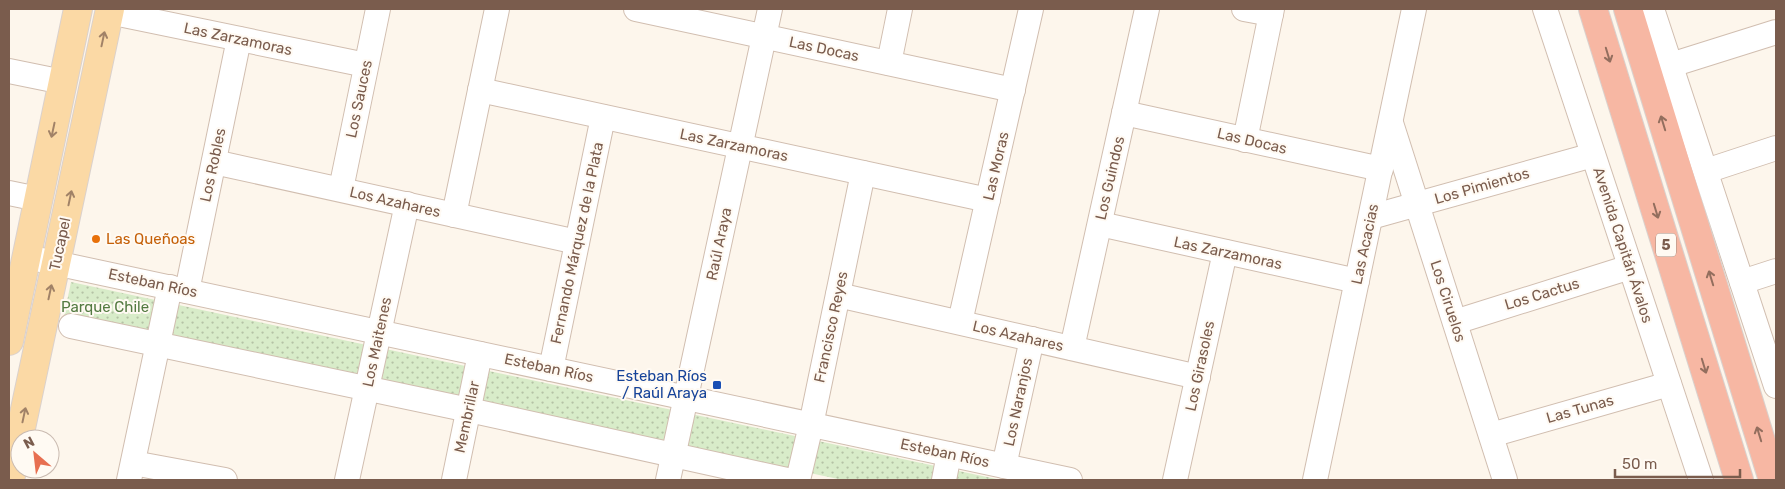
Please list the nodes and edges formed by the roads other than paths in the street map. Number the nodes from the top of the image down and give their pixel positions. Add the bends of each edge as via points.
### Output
1 (78, 9) edge
2 (378, 9) edge
3 (497, 9) edge
4 (636, 9) edge
5 (770, 9) edge
6 (900, 9) edge
7 (1031, 9) edge
8 (1147, 9) edge
9 (1244, 9) edge
10 (1414, 9) edge
11 (1545, 9) edge
12 (1594, 9) edge
13 (1628, 9) edge
14 (1652, 9) edge
15 (109, 10) edge
16 (1271, 12) edge
17 (1776, 32) edge
18 (764, 36) junction
19 (239, 39) junction
20 (889, 64) junction
21 (366, 65) junction
22 (1671, 65) junction
23 (9, 71) edge
24 (63, 82) junction
25 (480, 90) junction
26 (1013, 90) junction
27 (1124, 113) junction
28 (603, 117) junction
29 (1391, 121) junction
30 (1245, 140) junction
31 (740, 146) junction
32 (1776, 148) edge
33 (1593, 155) junction
34 (214, 162) junction
35 (1381, 170) junction
36 (1706, 171) junction
37 (863, 173) junction
38 (341, 189) junction
39 (9, 193) edge
40 (38, 199) junction
41 (988, 200) junction
42 (407, 204) junction
43 (1417, 204) junction
44 (454, 214) junction
45 (1370, 217) junction
46 (1100, 224) junction
47 (577, 242) junction
48 (1225, 252) junction
49 (27, 257) junction
50 (56, 262) junction
51 (1630, 267) junction
52 (1776, 271) edge
53 (1357, 281) junction
54 (1742, 282) junction
55 (178, 289) junction
56 (838, 295) junction
57 (960, 322) junction
58 (1455, 322) junction
59 (10, 325) edge
60 (71, 326) dead end
61 (379, 332) junction
62 (1032, 338) junction
63 (158, 345) junction
64 (1072, 348) junction
65 (480, 354) junction
66 (551, 369) junction
67 (1198, 377) junction
68 (1669, 384) junction
69 (1776, 385) edge
70 (367, 389) junction
71 (686, 398) junction
72 (469, 410) junction
73 (811, 425) junction
74 (1491, 435) junction
75 (949, 454) junction
76 (674, 455) junction
77 (1004, 466) junction
78 (131, 472) edge
79 (1042, 477) edge
80 (10, 480) edge
81 (225, 480) edge
82 (348, 480) edge
83 (454, 480) edge
84 (668, 480) edge
85 (787, 480) edge
86 (798, 480) edge
87 (944, 480) edge
88 (1070, 480) edge
89 (1175, 480) edge
90 (1315, 480) edge
91 (1505, 480) edge
92 (1701, 480) edge
93 (1739, 480) edge
94 (1773, 480) edge

1 - 24 main road, Tucapel
2 - 21 street, Los Sauces
3 - 25 street
4 - 18 street, Las Docas
5 - 18 street, Raúl Araya
6 - 20 street
7 - 26 street, Las Moras
8 - 27 street, Los Guindos
9 - 16 street
10 - 29 street, Las Acacias
11 - 33 street, Avenida Capitán Ávalos
12 -> 93 highway, 5
94 -> 13 highway, 5
14 - 22 street
15 - 19 street, Las Zarzamoras
50 -> 15 main road, Tucapel
16 - 30 street
17 - 22 street
18 - 20 street, Las Docas
18 - 31 street, Raúl Araya
19 - 21 street, Las Zarzamoras
19 - 34 street, Los Robles
20 - 26 street, Las Docas
21 - 38 street, Los Sauces
22 - 36 street
23 - 24 street
24 -> 40 main road, Tucapel
25 - 28 street, Las Zarzamoras
25 - 44 street
26 - 41 street, Las Moras
27 - 30 street, Las Docas
27 - 46 street, Los Guindos
28 - 31 street, Las Zarzamoras
28 - 47 street, Fernando Márquez de la Plata
29 - 35 street, Las Acacias
29 - 43 street, Los Ciruelos
30 - 35 street, Las Docas
31 - 37 street, Las Zarzamoras
31 - 71 street, Raúl Araya
32 - 36 street
33 - 43 street, Los Pimientos
33 - 51 street, Avenida Capitán Ávalos
34 - 38 street, Los Azahares
34 - 55 street, Los Robles
35 - 45 street, Las Acacias
36 - 54 street
37 - 41 street, Las Zarzamoras
37 - 56 street, Francisco Reyes
38 - 42 street, Los Azahares
39 - 40 street
40 - 49 main road, Tucapel
41 - 57 street, Las Moras
42 - 44 street, Los Azahares
42 - 61 street, Los Maitenes
43 - 45 street, Los Pimientos
43 - 58 street, Los Ciruelos
44 - 47 street, Los Azahares
45 - 53 street, Las Acacias
46 - 48 street, Las Zarzamoras
46 - 64 street, Los Guindos
47 - 66 street, Fernando Márquez de la Plata
48 - 53 street, Las Zarzamoras
48 - 67 street, Los Girasoles
49 - 50 street, Esteban Ríos
49 - 59 main road, Tucapel
50 - 55 street, Esteban Ríos
80 -> 50 main road, Tucapel
51 - 58 street, Los Cactus
51 - 68 street, Avenida Capitán Ávalos
52 - 54 street
53 - 90 street, Las Acacias
54 - 69 street
55 - 61 street, Esteban Ríos
55 - 63 street, Los Robles
56 - 57 street, Los Azahares
56 - 73 street, Francisco Reyes
57 - 62 street, Los Azahares
58 - 74 street, Los Ciruelos
60 - 63 street
61 - 65 street, Esteban Ríos
61 - 70 street, Los Maitenes
62 - 64 street, Los Azahares
62 - 77 street, Los Naranjos
63 - 70 street
63 - 78 street, Los Robles
64 - 67 street, Los Azahares
65 - 66 street, Esteban Ríos
65 - 72 street, Membrillar
66 - 71 street, Esteban Ríos
67 - 89 street, Los Girasoles
68 - 74 street, Las Tunas
68 - 92 street, Avenida Capitán Ávalos
70 - 72 street
70 - 82 street, Los Maitenes
71 - 73 street, Esteban Ríos
71 - 76 street, Raúl Araya
72 - 76 street
72 - 83 street, Membrillar
73 - 75 street, Esteban Ríos
73 - 86 street, Francisco Reyes
74 - 91 street, Los Ciruelos
75 - 77 street, Esteban Ríos
75 - 87 street
76 - 84 street, Raúl Araya
76 - 85 street
77 - 79 street, Esteban Ríos
78 - 81 street
79 - 88 street, Esteban Ríos

